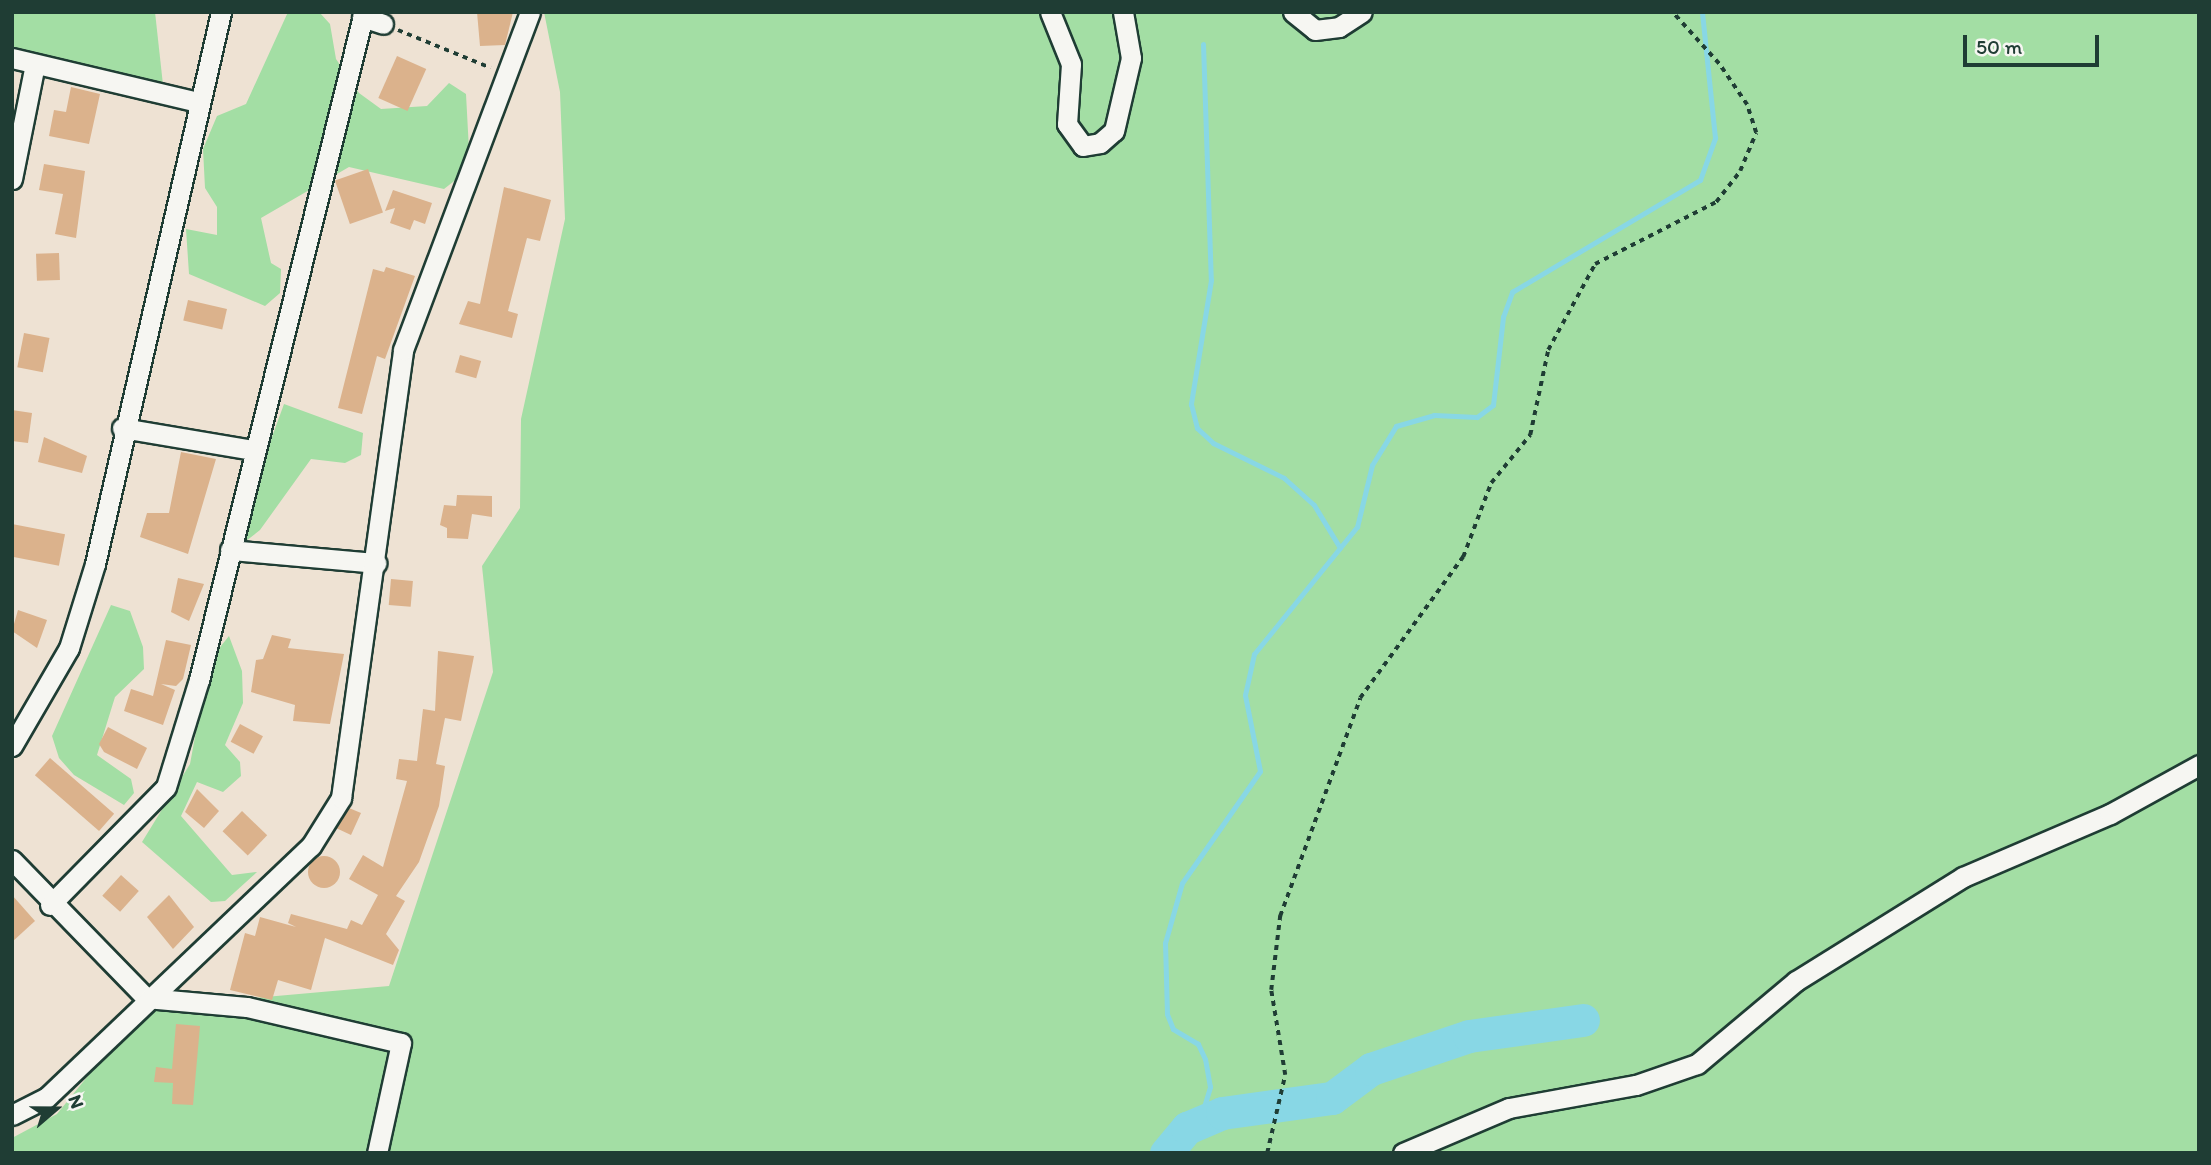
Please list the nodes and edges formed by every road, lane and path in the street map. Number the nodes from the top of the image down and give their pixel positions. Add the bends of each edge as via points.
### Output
1 (220, 12) edge
2 (530, 12) edge
3 (1049, 12) edge
4 (1123, 12) edge
5 (1293, 12) edge
6 (1362, 12) edge
7 (1672, 12) edge
8 (363, 15) edge
9 (383, 24) joint
10 (12, 58) edge
11 (35, 64) junction
12 (482, 64) dead end
13 (198, 102) junction
14 (12, 179) edge
15 (122, 428) junction
16 (253, 450) junction
17 (230, 550) junction
18 (376, 563) junction
19 (12, 747) edge
20 (2199, 765) edge
21 (12, 860) edge
22 (50, 905) junction
23 (146, 998) junction
24 (12, 1115) edge
25 (377, 1153) edge
26 (1267, 1153) edge
27 (1403, 1153) edge

1 - 13 street
2 - 18 street via 402,350 388,428
3 - 4 street via 1071,64 1068,124 1083,146 1100,143 1117,121 1131,58
5 - 6 street via 1315,30 1339,27
7 - 26 path via 1719,64 1747,105 1756,133 1740,171 1716,202 1595,264 1548,350 1530,435 1491,483 1463,557 1360,698 1280,916 1270,990 1285,1075
8 - 9 street
8 - 16 street
9 - 12 path
10 - 11 street
11 - 13 street
11 - 14 street
13 - 15 street
15 - 16 street
15 - 19 street via 95,564 69,648
16 - 17 street
17 - 18 street
17 - 22 street via 166,787
18 - 23 street via 341,798 311,846
20 - 27 street via 2110,814 1963,877 1796,981 1697,1064 1636,1085 1509,1108
21 - 22 street
22 - 23 street
23 - 24 street via 46,1098
23 - 25 street via 247,1007 401,1043

